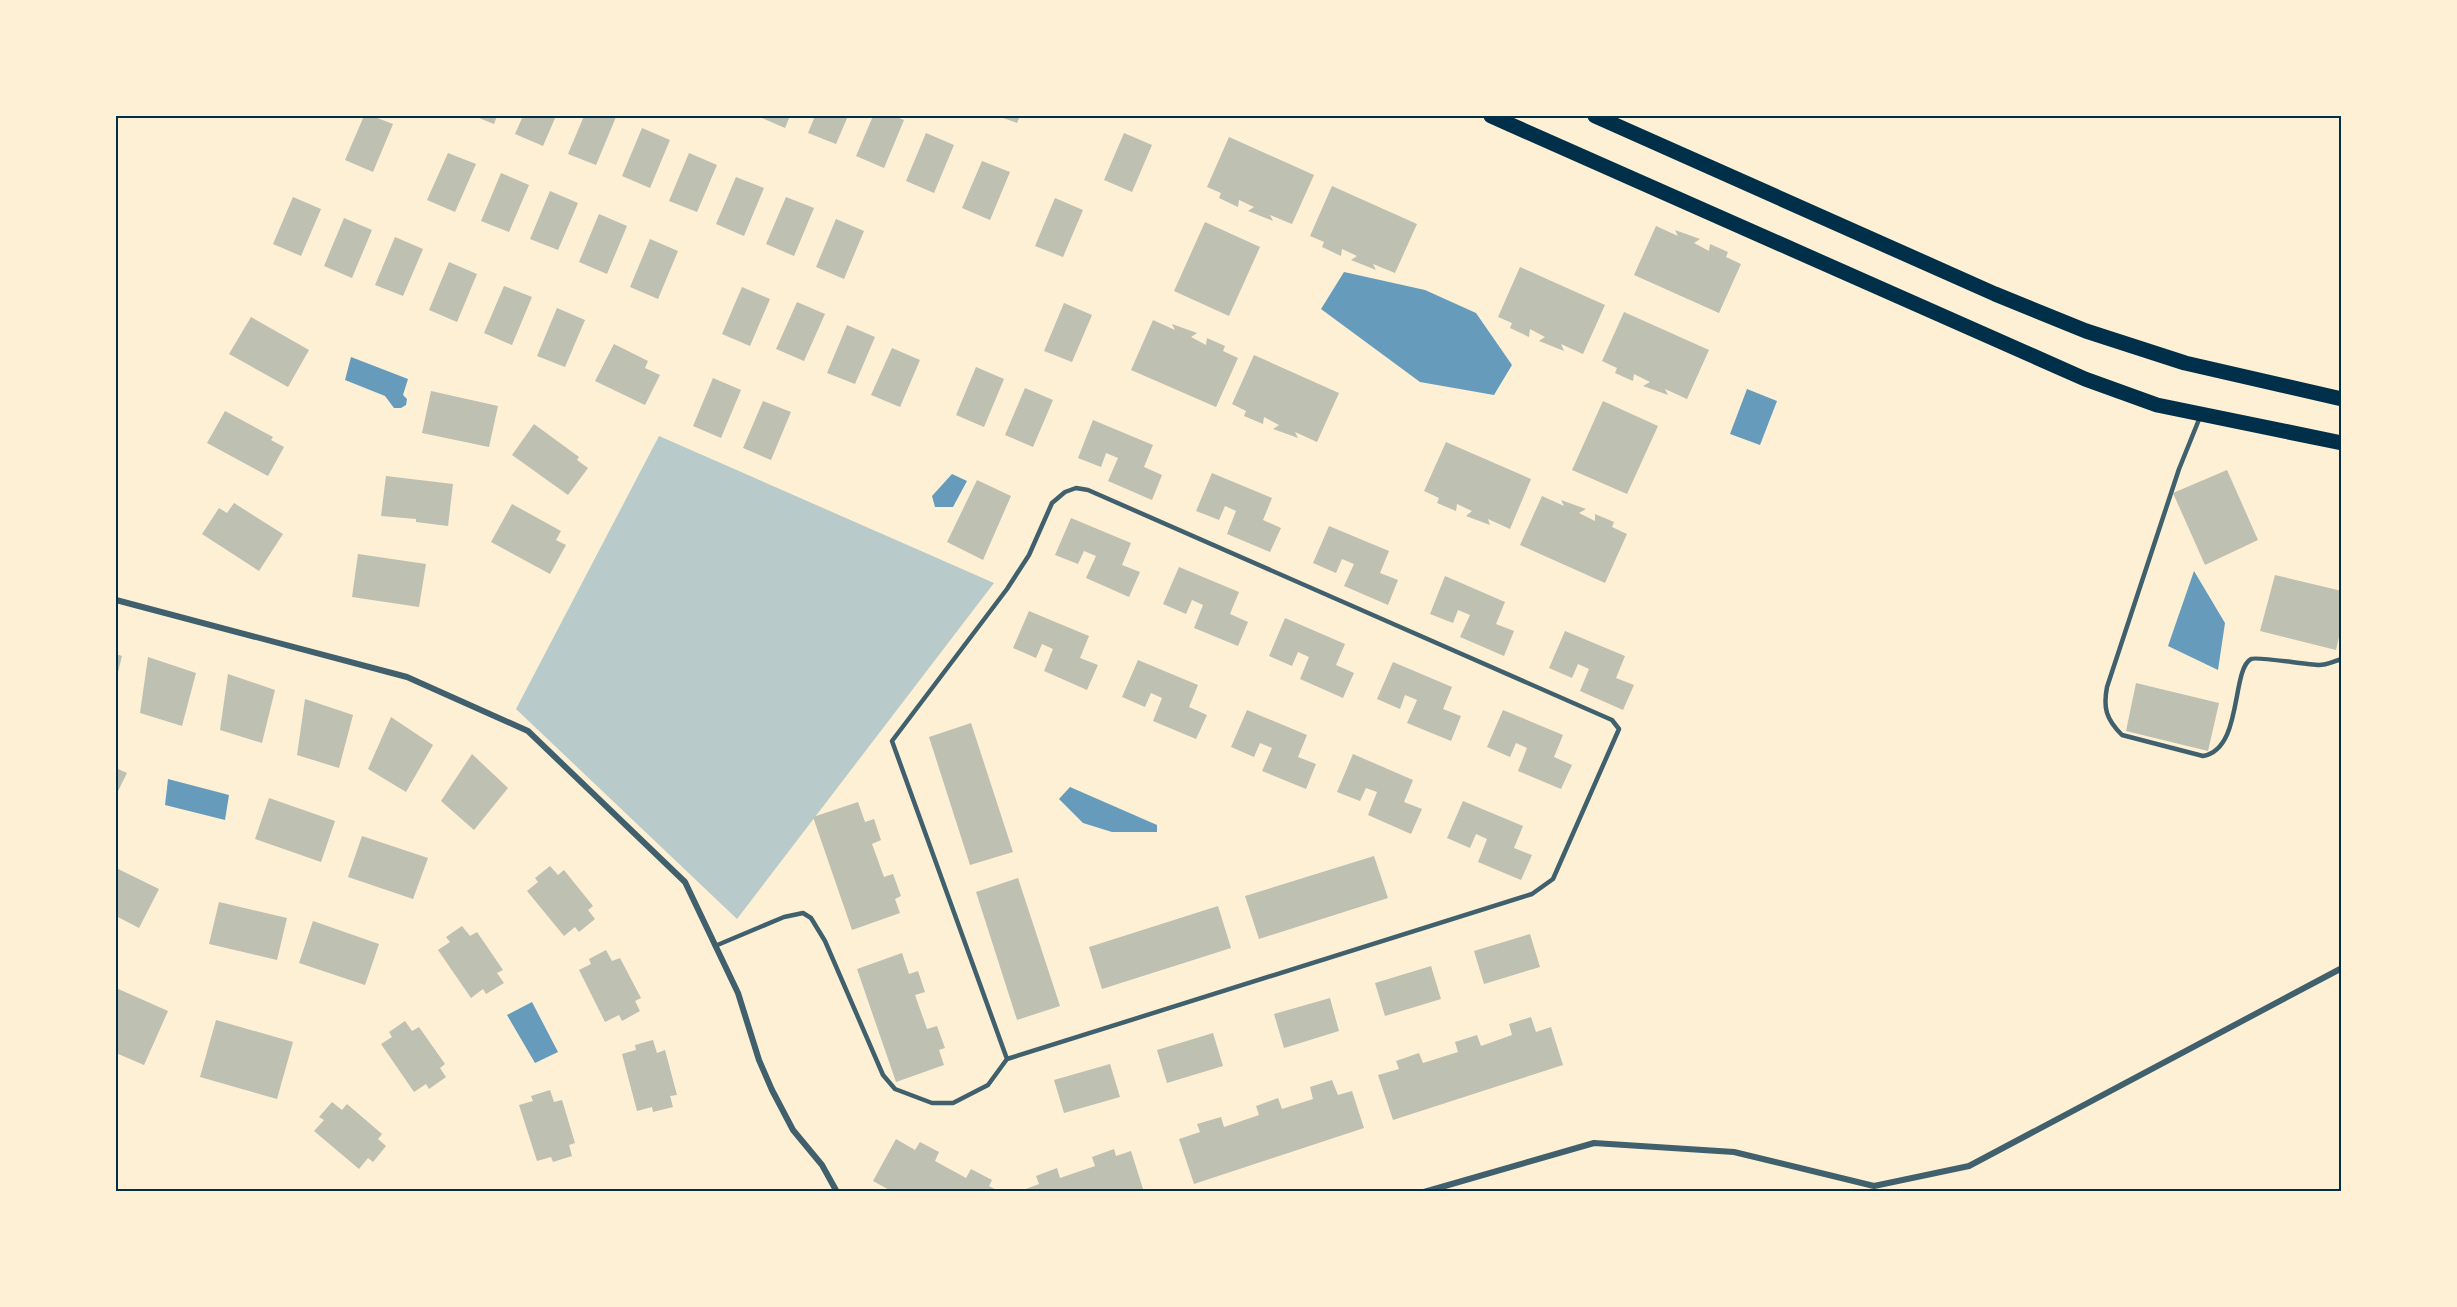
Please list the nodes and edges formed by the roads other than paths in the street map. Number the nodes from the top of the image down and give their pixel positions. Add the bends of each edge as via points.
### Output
1 (1491, 116) edge
2 (1595, 116) edge
3 (2342, 399) edge
4 (2201, 414) junction
5 (2342, 443) edge
6 (116, 600) edge
7 (2342, 659) edge
8 (715, 946) junction
9 (2342, 968) edge
10 (1007, 1059) junction
11 (837, 1191) edge
12 (1424, 1191) edge

1 - 4 main road via 2085,379 2157,405
2 - 3 main road via 2086,331 2185,363
4 - 5 main road
4 - 7 lane via 2107,687 2104,704 2112,725 2122,735 2203,756 2213,754 2225,740 2245,665 2251,659 2258,656 2322,665
6 - 8 street via 407,678 528,732 685,882
8 - 10 lane via 784,917 803,913 811,918 825,941 883,1075 896,1089 933,1104 953,1103 988,1085
8 - 11 street via 738,993 772,1090 793,1130 822,1165
9 - 12 street via 1969,1166 1874,1186 1734,1152 1594,1143
10 - 10 lane via 1532,894 1553,879 1619,729 1612,720 1088,490 1076,488 1065,492 1052,503 1029,555 1007,589 892,741

